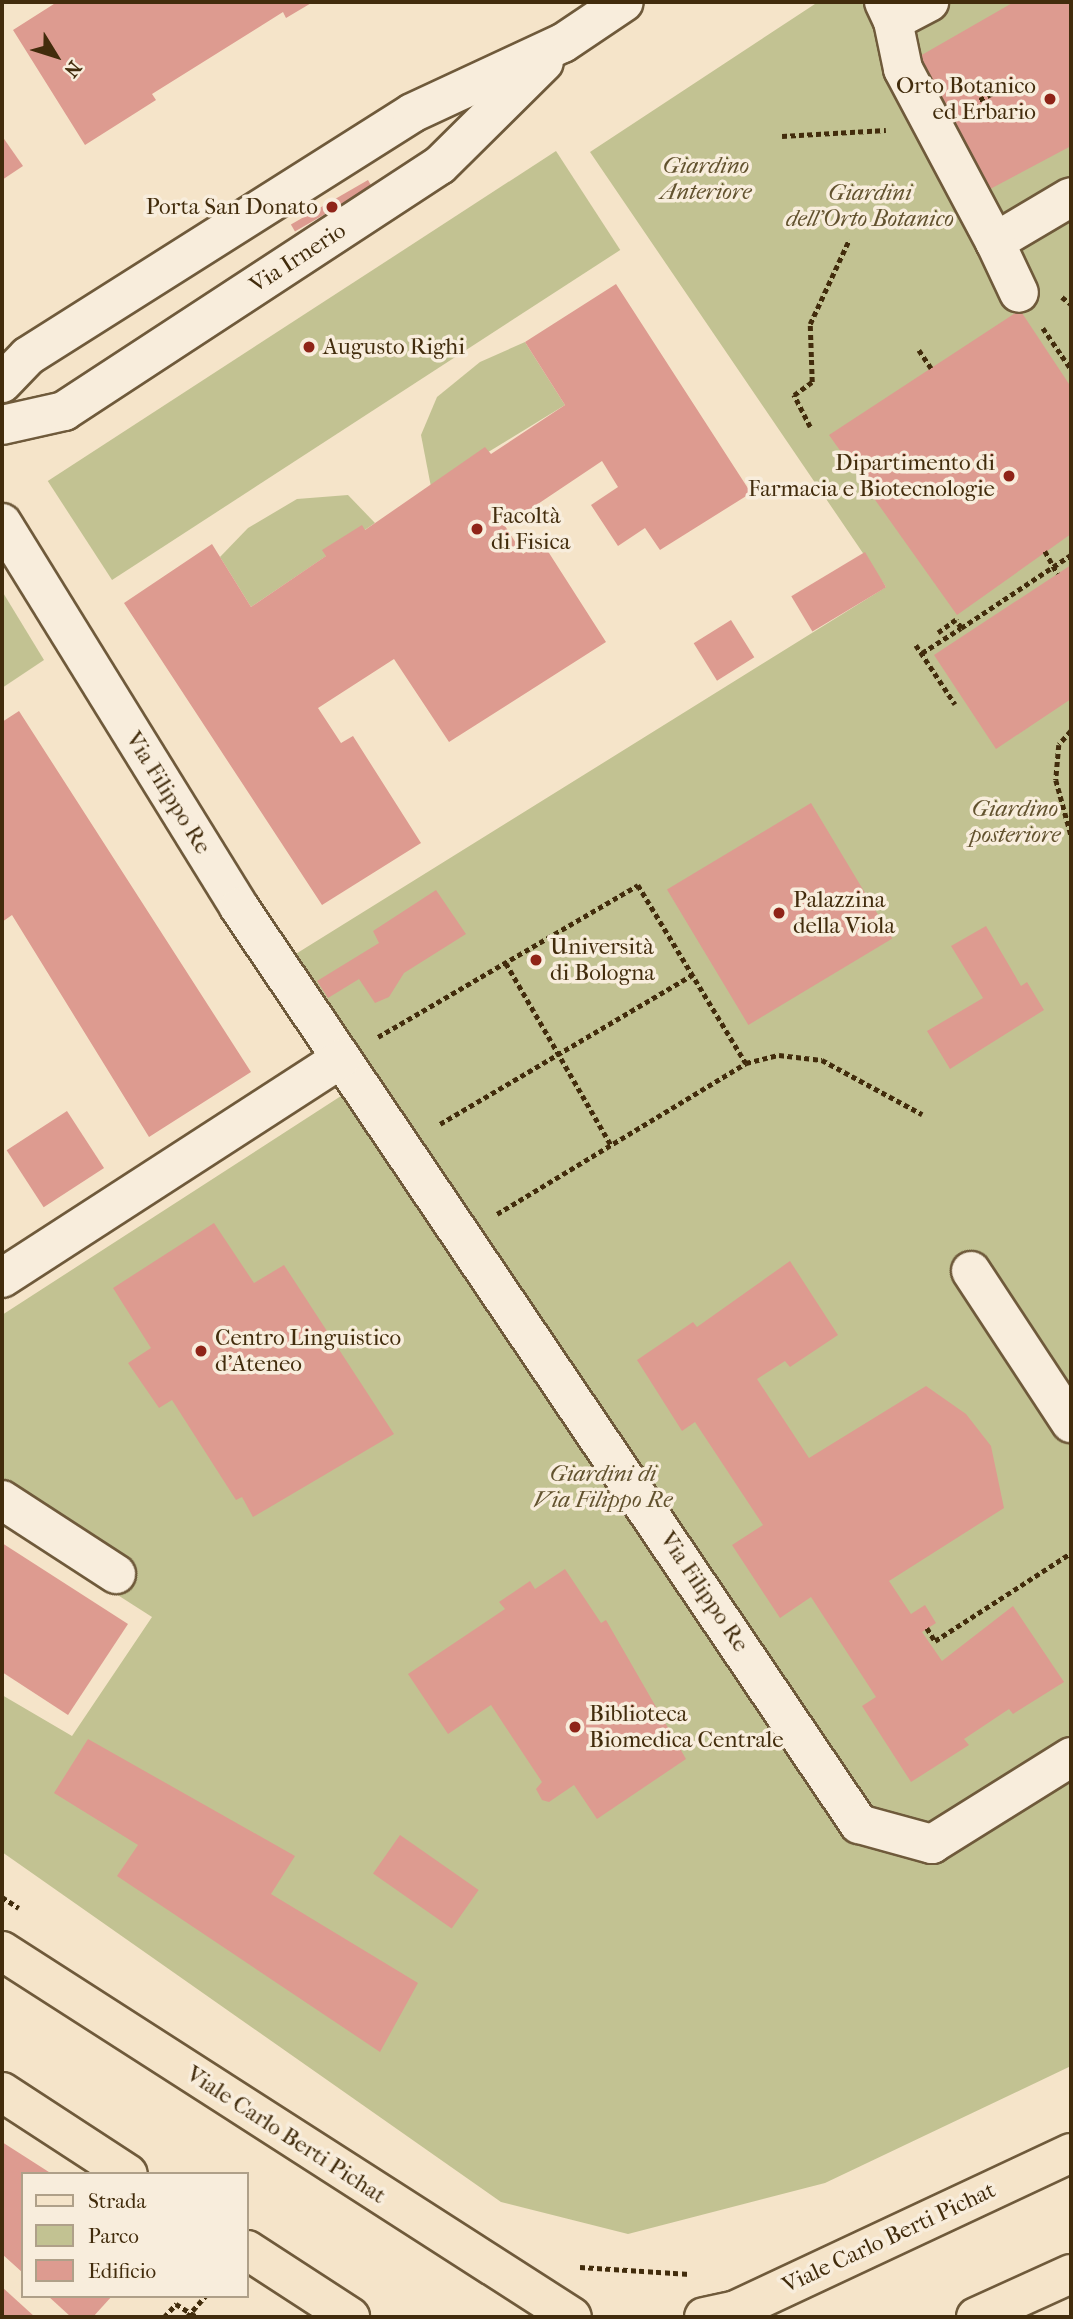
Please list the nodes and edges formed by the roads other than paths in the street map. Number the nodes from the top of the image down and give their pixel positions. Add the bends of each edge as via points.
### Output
1 (624, 2) edge
2 (929, 2) edge
3 (889, 11) edge
4 (563, 43) junction
5 (1071, 197) edge
6 (995, 243) junction
7 (1019, 292) dead end
8 (2, 383) edge
9 (2, 425) edge
10 (2, 523) edge
11 (341, 1059) junction
12 (971, 1271) dead end
13 (2, 1278) edge
14 (1071, 1423) edge
15 (2, 1500) edge
16 (116, 1574) dead end
17 (1071, 1757) edge
18 (2, 1951) edge
19 (2, 2092) edge
20 (1071, 2153) edge
21 (125, 2172) edge
22 (248, 2251) edge
23 (1071, 2274) edge
24 (350, 2317) edge
25 (572, 2317) edge
26 (704, 2317) edge
27 (976, 2317) edge

1 - 4 street, Via Irnerio
2 - 3 street
3 - 6 street via 903,69
4 - 8 street, Via Irnerio via 412,113 28,356
4 - 9 street, Via Irnerio via 440,165 64,411
5 - 6 street
6 - 7 street
10 - 11 street, Via Filippo Re via 239,906
11 - 13 street
11 - 17 street, Via Filippo Re via 859,1824 932,1844
12 - 14 street
15 - 16 street
18 - 25 main road, Viale Carlo Berti Pichat
19 - 21 main road
20 - 26 main road, Viale Carlo Berti Pichat via 736,2309
22 - 24 main road
23 - 27 main road

